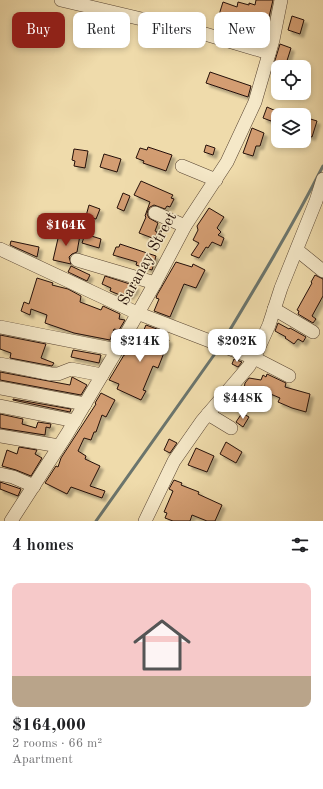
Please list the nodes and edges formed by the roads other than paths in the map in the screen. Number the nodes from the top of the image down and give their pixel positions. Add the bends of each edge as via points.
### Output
1 (61, 0) edge
2 (281, 0) edge
3 (269, 53) junction
4 (182, 166) dead end
5 (323, 179) edge
6 (216, 180) junction
7 (320, 202) edge
8 (155, 213) dead end
9 (185, 226) junction
10 (0, 249) edge
11 (297, 250) junction
12 (77, 260) dead end
13 (323, 271) edge
14 (155, 283) junction
15 (274, 310) junction
16 (137, 313) junction
17 (0, 327) edge
18 (313, 332) dead end
19 (117, 350) junction
20 (254, 358) junction
21 (0, 364) edge
22 (102, 375) junction
23 (289, 376) dead end
24 (0, 388) edge
25 (85, 404) junction
26 (0, 406) edge
27 (208, 414) junction
28 (74, 421) junction
29 (231, 428) dead end
30 (0, 436) edge
31 (59, 446) junction
32 (0, 474) edge
33 (34, 486) junction
34 (11, 521) edge
35 (145, 521) edge

1 - 3 street via 205,34
2 - 3 street, Saranay Street
3 - 6 street, Saranay Street via 255,102
4 - 6 street
5 - 7 street
6 - 9 street, Saranay Street
7 - 11 street
8 - 9 street
9 - 14 street, Saranay Street
10 - 16 street
11 - 13 street
11 - 15 street
12 - 14 street
14 - 16 street, Saranay Street
15 - 18 street
15 - 20 street
16 - 19 street, Saranay Street
16 - 20 street
17 - 19 street
19 - 22 street, Saranay Street
20 - 23 street
20 - 27 street
21 - 22 street via 51,374 71,369
22 - 25 street, Saranay Street
24 - 25 street
25 - 28 street, Saranay Street
26 - 28 street
27 - 29 street
27 - 35 street via 174,461
28 - 31 street, Saranay Street
30 - 31 street
31 - 33 street, Saranay Street
32 - 33 street
33 - 34 street, Saranay Street

